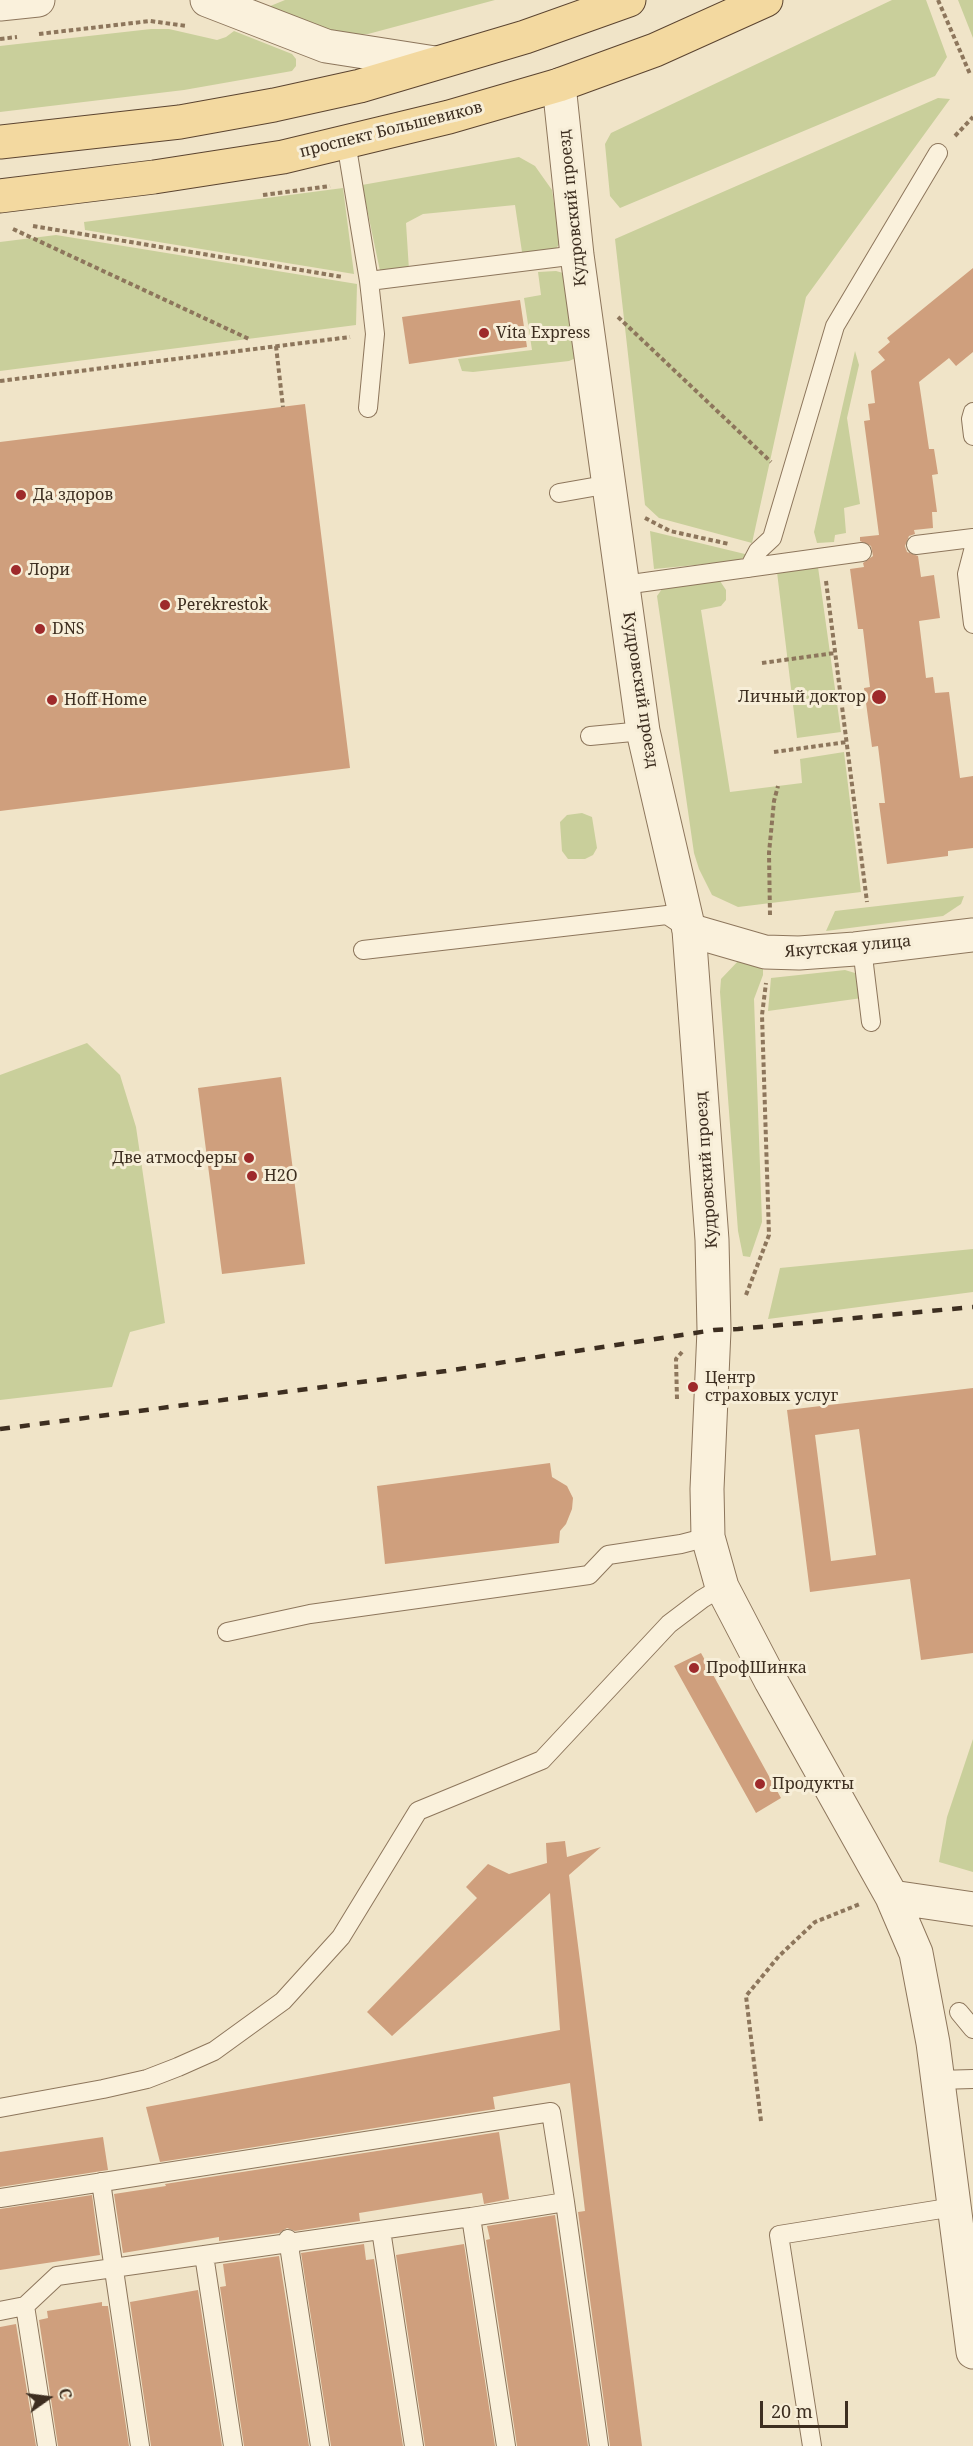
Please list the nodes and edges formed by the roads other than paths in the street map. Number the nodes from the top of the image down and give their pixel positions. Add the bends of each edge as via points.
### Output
1 (38, 0) edge
2 (628, 0) edge
3 (766, 0) edge
4 (0, 4) edge
5 (202, 14) edge
6 (435, 63) junction
7 (559, 85) junction
8 (0, 142) edge
9 (346, 142) junction
10 (938, 153) dead end
11 (0, 196) edge
12 (577, 255) junction
13 (369, 281) junction
14 (368, 408) dead end
15 (973, 412) edge
16 (973, 436) edge
17 (610, 484) junction
18 (559, 493) dead end
19 (973, 538) edge
20 (916, 545) dead end
21 (973, 550) edge
22 (862, 552) dead end
23 (749, 568) junction
24 (624, 585) junction
25 (973, 624) edge
26 (643, 731) junction
27 (590, 736) dead end
28 (689, 930) junction
29 (973, 934) edge
30 (862, 948) junction
31 (363, 950) dead end
32 (871, 1022) dead end
33 (708, 1537) junction
34 (722, 1587) junction
35 (227, 1632) dead end
36 (892, 1897) junction
37 (973, 1909) edge
38 (959, 2012) dead end
39 (973, 2029) edge
40 (973, 2079) edge
41 (938, 2080) junction
42 (0, 2108) edge
43 (101, 2182) junction
44 (0, 2198) edge
45 (565, 2202) junction
46 (954, 2207) junction
47 (471, 2217) junction
48 (381, 2230) junction
49 (288, 2241) junction
50 (204, 2255) junction
51 (115, 2268) junction
52 (25, 2306) junction
53 (0, 2311) edge
54 (973, 2352) edge
55 (47, 2446) edge
56 (140, 2446) edge
57 (233, 2446) edge
58 (320, 2446) edge
59 (414, 2446) edge
60 (506, 2446) edge
61 (599, 2446) edge
62 (812, 2446) edge

1 - 4 street
2 - 6 main road via 525,37
3 - 7 main road, проспект Большевиков via 655,50
5 - 6 street via 326,46
6 - 8 main road via 360,86 180,122
7 - 9 main road, проспект Большевиков
7 - 12 street, Кудровский проезд
9 - 11 main road, проспект Большевиков via 203,170
9 - 13 lane
10 - 23 lane via 835,326 772,538 758,551
12 - 13 lane
12 - 17 street, Кудровский проезд
13 - 14 lane via 375,334
15 - 16 lane
17 - 18 lane
17 - 24 street, Кудровский проезд
19 - 20 lane
21 - 25 lane via 967,574
22 - 23 lane
23 - 24 lane
24 - 26 street, Кудровский проезд
26 - 27 lane
26 - 28 street, Кудровский проезд
28 - 30 street, Якутская улица via 765,952
28 - 31 lane via 667,915
28 - 33 street, Кудровский проезд via 712,1240 714,1329
29 - 30 street, Якутская улица
30 - 32 lane
33 - 34 street, Кудровский проезд
33 - 35 lane via 608,1555 589,1575 310,1614
34 - 36 street, Кудровский проезд
34 - 42 lane via 669,1624 542,1760 418,1811 341,1937 282,2001 214,2051 147,2079
36 - 37 street
36 - 41 street, Кудровский проезд via 916,1953
38 - 39 lane
40 - 41 lane
41 - 46 street, Кудровский проезд
43 - 44 lane
43 - 45 lane via 551,2112
43 - 51 lane
45 - 47 lane
45 - 61 lane
46 - 54 street, Кудровский проезд
46 - 62 lane via 779,2235
47 - 48 lane
47 - 60 lane
48 - 49 lane
48 - 59 lane
49 - 50 lane
49 - 58 lane
50 - 51 lane
50 - 57 lane
51 - 52 lane via 57,2276
51 - 56 lane
52 - 53 lane
52 - 55 lane

